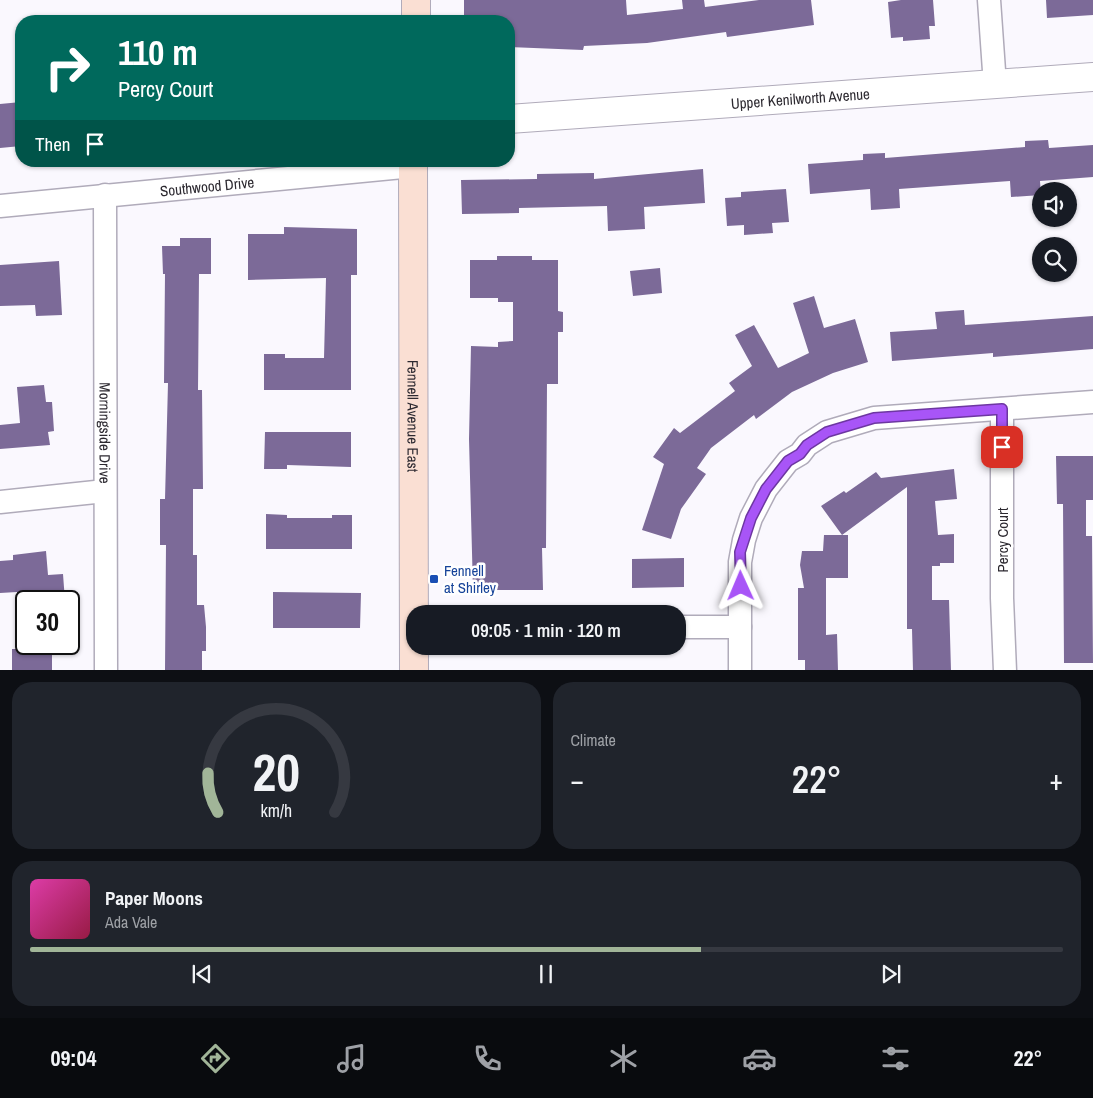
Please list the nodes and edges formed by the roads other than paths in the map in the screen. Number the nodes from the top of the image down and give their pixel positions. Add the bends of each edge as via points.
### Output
1 (416, 0) edge
2 (989, 0) edge
3 (416, 15) edge
4 (1093, 77) edge
5 (995, 85) junction
6 (515, 119) edge
7 (383, 167) edge
8 (413, 167) edge
9 (105, 195) junction
10 (0, 206) edge
11 (1093, 402) edge
12 (1002, 409) junction
13 (105, 491) junction
14 (0, 502) edge
15 (414, 605) edge
16 (686, 627) edge
17 (740, 627) junction
18 (414, 655) edge
19 (106, 670) edge
20 (414, 670) edge
21 (740, 670) edge
22 (1005, 670) edge

1 - 3 main road
2 - 5 street
4 - 5 street, Upper Kenilworth Avenue
5 - 6 street, Upper Kenilworth Avenue
7 - 9 street, Southwood Drive
8 - 15 main road, Fennell Avenue East
9 - 10 street, Southwood Drive
9 - 13 street, Morningside Drive
11 - 12 street
12 - 17 street via 874,418 827,432 807,445 788,461 766,489 751,518 740,552
12 - 22 street, Percy Court
13 - 14 street
13 - 19 street, Morningside Drive
16 - 17 street
17 - 21 street
18 - 20 main road, Fennell Avenue East

